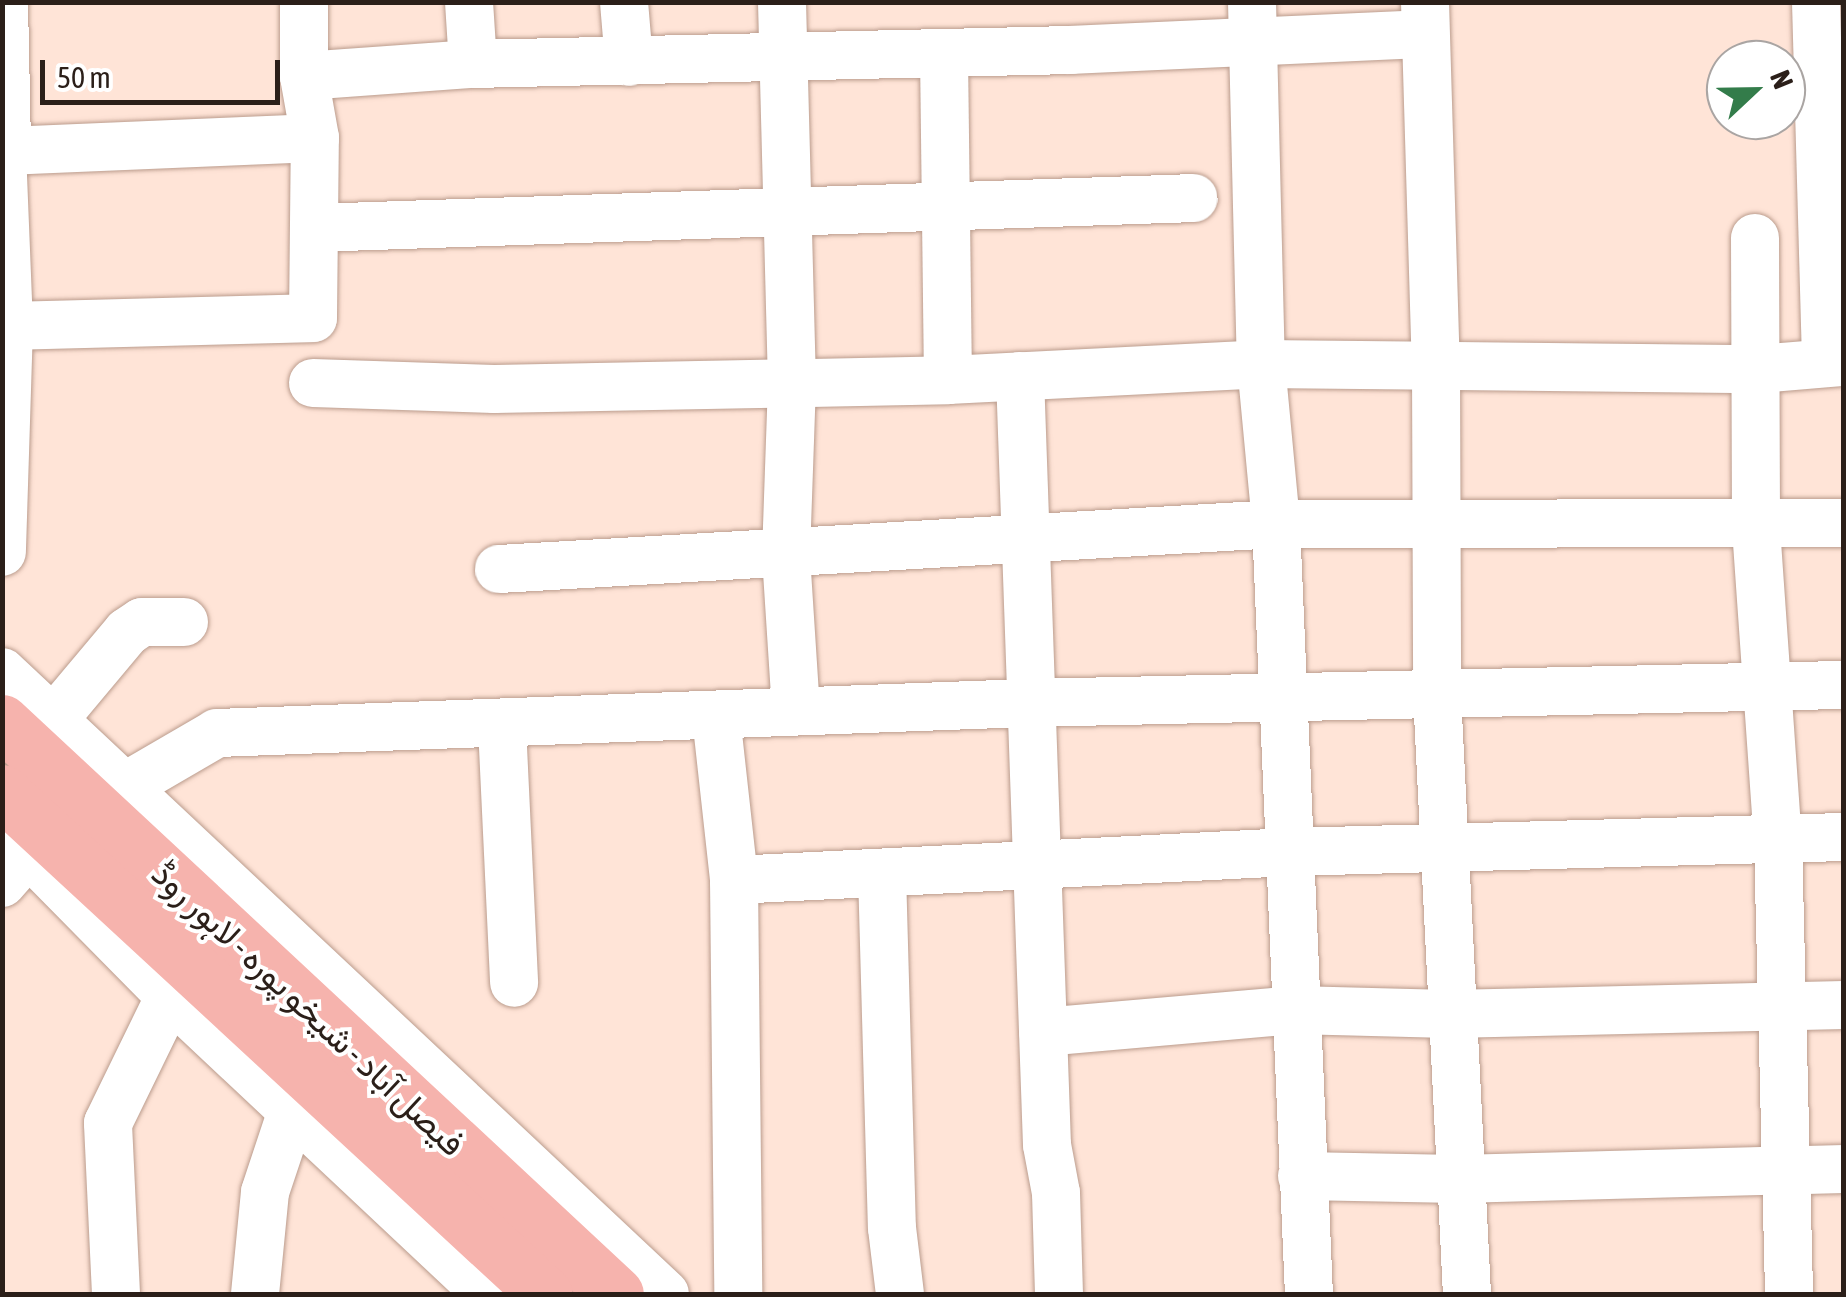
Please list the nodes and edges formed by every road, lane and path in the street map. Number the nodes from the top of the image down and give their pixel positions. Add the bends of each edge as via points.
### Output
1 (4, 2) edge
2 (304, 2) edge
3 (469, 2) edge
4 (624, 2) edge
5 (782, 2) edge
6 (1816, 2) edge
7 (1425, 18) edge
8 (1251, 20) edge
9 (783, 54) junction
10 (944, 54) junction
11 (628, 62) junction
12 (473, 64) junction
13 (304, 76) junction
14 (315, 138) junction
15 (5, 151) edge
16 (1192, 198) dead end
17 (943, 210) junction
18 (787, 215) junction
19 (314, 228) junction
20 (1755, 238) dead end
21 (9, 326) junction
22 (1835, 362) edge
23 (1261, 364) junction
24 (1436, 367) junction
25 (1758, 369) junction
26 (1020, 376) junction
27 (948, 380) junction
28 (313, 383) dead end
29 (792, 383) junction
30 (1844, 523) edge
31 (1276, 524) junction
32 (1436, 524) junction
33 (1756, 528) junction
34 (1023, 539) junction
35 (2, 552) edge
36 (786, 556) junction
37 (499, 569) dead end
38 (184, 622) dead end
39 (2, 672) edge
40 (1844, 686) edge
41 (1764, 689) junction
42 (1437, 694) junction
43 (1281, 696) junction
44 (1029, 703) junction
45 (796, 710) junction
46 (716, 716) junction
47 (28, 721) edge
48 (502, 726) junction
49 (126, 786) junction
50 (2, 792) edge
51 (1844, 837) edge
52 (1778, 841) junction
53 (1448, 847) junction
54 (1290, 852) junction
55 (11, 854) edge
56 (1036, 864) junction
57 (882, 873) junction
58 (734, 880) junction
59 (514, 982) dead end
60 (170, 996) junction
61 (1844, 1005) edge
62 (1782, 1007) junction
63 (1294, 1010) junction
64 (1449, 1014) junction
65 (1044, 1032) junction
66 (292, 1111) junction
67 (1844, 1169) edge
68 (1790, 1173) junction
69 (1302, 1176) junction
70 (1458, 1179) junction
71 (116, 1294) edge
72 (255, 1294) edge
73 (487, 1294) edge
74 (546, 1294) edge
75 (616, 1294) edge
76 (664, 1294) edge
77 (738, 1294) edge
78 (900, 1294) edge
79 (1059, 1294) edge
80 (1309, 1294) edge
81 (1467, 1294) edge
82 (1789, 1294) edge

1 - 15 street
2 - 13 street
3 - 12 street
4 - 11 street
5 - 9 street
6 - 22 street
7 - 8 street
7 - 24 street
8 - 10 street
8 - 23 street
9 - 10 street
9 - 11 street
9 - 18 street
10 - 17 street
11 - 12 street
12 - 13 street
13 - 14 street
14 - 15 street
14 - 19 street
15 - 21 street
16 - 17 street
17 - 18 street
17 - 27 street
18 - 19 street
18 - 29 street
19 - 21 street via 314,318
20 - 25 street
21 - 35 street
22 - 25 street
23 - 24 street
23 - 26 street
23 - 31 street
24 - 25 street
24 - 32 street
25 - 33 street
26 - 27 street
26 - 34 street
27 - 29 street
28 - 29 street via 494,389
29 - 36 street
30 - 33 street
31 - 32 street
31 - 34 street
31 - 43 street
32 - 33 street
32 - 42 street
33 - 41 street
34 - 36 street
34 - 44 street
36 - 37 street
36 - 45 street
38 - 47 street via 142,622
39 - 47 street
40 - 41 street
41 - 42 street
41 - 52 street
42 - 43 street
42 - 53 street
43 - 44 street
43 - 54 street
44 - 45 street
44 - 56 street
45 - 46 street
46 - 48 street
46 - 58 street
47 - 49 street
47 - 75 highway, فیصل آباد - شیخو پورہ - لاہور روڈ
48 - 49 street via 216,734
48 - 59 street
49 - 76 street
50 - 74 highway, فیصل آباد - شیخو پورہ - لاہور روڈ
51 - 52 street
52 - 53 street
52 - 62 street
53 - 54 street
53 - 64 street
54 - 56 street
54 - 63 street
55 - 60 street
56 - 57 street
56 - 65 street
57 - 58 street
57 - 78 street via 892,1228
58 - 77 street
60 - 66 street
60 - 71 street via 108,1122
61 - 62 street
62 - 64 street
62 - 68 street
63 - 64 street
63 - 65 street
63 - 69 street
64 - 70 street
65 - 79 street
66 - 72 street via 264,1192
66 - 73 street
67 - 68 street
68 - 70 street
68 - 82 street
69 - 70 street
69 - 80 street
70 - 81 street

